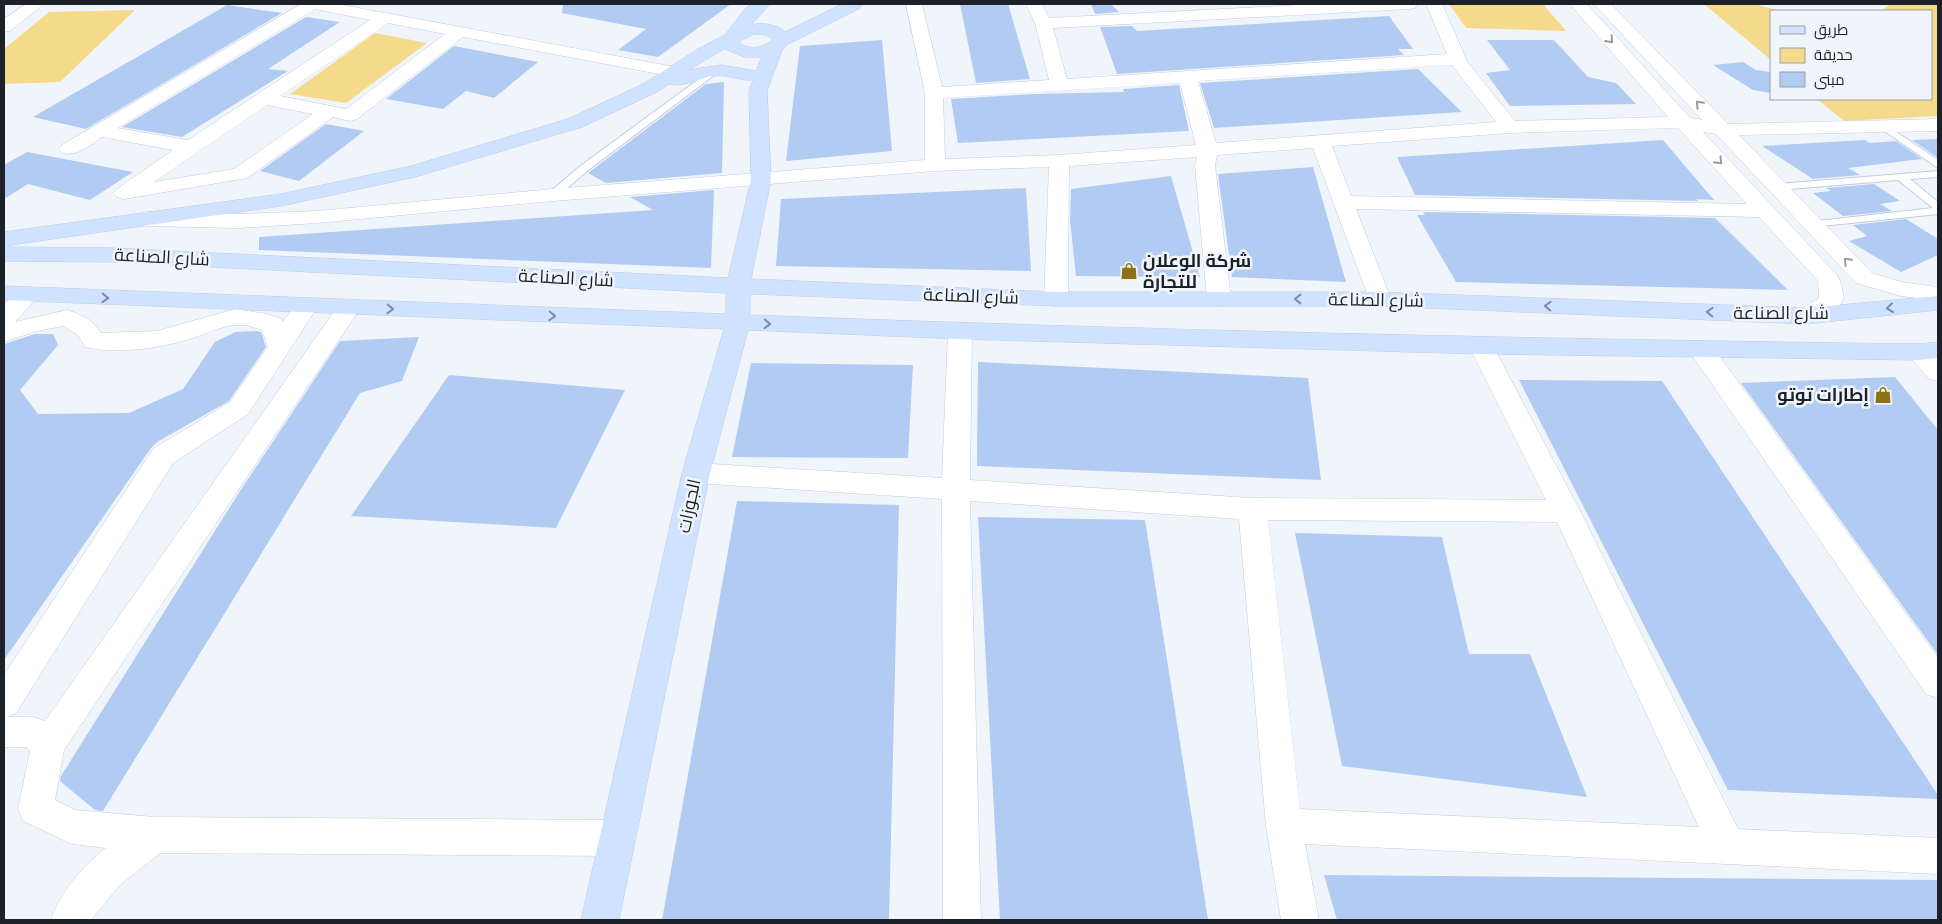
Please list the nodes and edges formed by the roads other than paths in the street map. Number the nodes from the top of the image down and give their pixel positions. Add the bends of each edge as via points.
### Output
1 (36, 4) edge
2 (772, 4) edge
3 (834, 4) edge
4 (854, 4) edge
5 (914, 4) edge
6 (1034, 4) edge
7 (1137, 4) edge
8 (1409, 4) edge
9 (1434, 4) edge
10 (1578, 4) edge
11 (1610, 6) edge
12 (1262, 7) edge
13 (756, 8) edge
14 (1152, 17) junction
15 (385, 18) junction
16 (1043, 23) junction
17 (4, 27) edge
18 (760, 29) junction
19 (459, 32) junction
20 (736, 42) junction
21 (778, 44) junction
22 (1458, 59) junction
23 (709, 62) junction
24 (675, 72) junction
25 (1186, 76) junction
26 (754, 83) junction
27 (1059, 84) junction
28 (650, 88) junction
29 (934, 92) junction
30 (264, 99) junction
31 (330, 111) junction
32 (1683, 122) junction
33 (1938, 125) edge
34 (1510, 127) junction
35 (1886, 128) junction
36 (1724, 130) junction
37 (100, 131) junction
38 (1320, 140) junction
39 (191, 147) junction
40 (69, 149) dead end
41 (1208, 151) junction
42 (1059, 161) junction
43 (935, 165) junction
44 (1938, 166) edge
45 (1938, 174) edge
46 (1900, 177) junction
47 (761, 180) junction
48 (1777, 187) junction
49 (552, 195) junction
50 (1343, 202) junction
51 (1938, 207) edge
52 (1765, 211) junction
53 (1938, 211) edge
54 (147, 219) junction
55 (1812, 224) junction
56 (4, 239) edge
57 (4, 254) edge
58 (738, 286) junction
59 (4, 294) edge
60 (28, 294) junction
61 (1938, 294) edge
62 (1056, 299) junction
63 (1219, 299) junction
64 (1379, 299) junction
65 (1938, 303) edge
66 (306, 306) junction
67 (66, 307) junction
68 (348, 308) junction
69 (233, 310) junction
70 (1806, 316) junction
71 (4, 319) edge
72 (738, 323) junction
73 (960, 331) junction
74 (4, 334) edge
75 (1481, 346) junction
76 (280, 347) junction
77 (1700, 349) junction
78 (1928, 351) edge
79 (1938, 373) edge
80 (696, 473) junction
81 (956, 490) junction
82 (1252, 509) junction
83 (1566, 511) junction
84 (1938, 684) edge
85 (4, 703) edge
86 (4, 732) edge
87 (48, 745) junction
88 (1284, 826) junction
89 (154, 835) junction
90 (618, 838) junction
91 (1727, 846) junction
92 (1938, 856) edge
93 (70, 920) edge
94 (600, 920) edge
95 (962, 920) edge
96 (1300, 920) edge

1 - 17 street
2 - 18 street
3 - 18 street
4 - 21 street
5 - 29 street
6 - 16 street
7 - 14 street
8 - 12 street
9 - 22 street
10 -> 32 street
36 -> 11 street
12 - 14 street
13 - 20 street
13 - 23 street
14 - 16 street
15 - 19 street
15 - 30 street
15 - 37 street via 312,4
16 - 27 street
18 - 20 street via 747,30
18 - 21 street via 777,33
19 - 24 street
19 - 31 street via 350,115
20 - 21 street via 758,52
20 - 23 street
20 - 26 street
21 - 26 street
22 - 25 street
22 - 34 street
23 - 24 street
23 - 26 street
23 - 28 street
23 - 49 lane
24 - 28 street
25 - 27 street
25 - 41 street
26 - 47 street, الجوزات
27 - 29 street
28 - 54 street via 574,122 415,171 281,200
29 - 43 street
30 - 31 street
30 - 39 street
31 - 39 street via 240,174 124,193
32 - 34 street
32 - 36 street
32 -> 52 street
33 - 35 street
34 - 38 street
35 - 36 street
35 - 44 lane
36 - 48 street
37 - 39 street
37 - 40 street
38 - 41 street
38 - 50 street
41 - 42 street
41 - 63 street via 1205,165
42 - 43 street
42 - 62 street
43 - 47 street
45 - 46 lane
46 - 48 lane
46 - 51 lane
47 - 49 street
47 - 58 street, الجوزات
48 - 55 street
49 - 54 street via 317,217 238,221
50 - 52 street
50 - 64 street
52 - 70 street via 1829,280 1831,302
53 - 55 lane
54 - 56 street
61 -> 55 street via 1893,288 1864,278
57 - 58 street, شارع الصناعة via 112,254
58 - 62 street, شارع الصناعة
58 - 72 street, الجوزات
59 - 60 street, شارع الصناعة
60 - 67 street, شارع الصناعة
60 - 71 street
62 - 63 street, شارع الصناعة
64 -> 63 street, شارع الصناعة
70 -> 64 street, شارع الصناعة
65 -> 70 street, شارع الصناعة
66 - 68 street, شارع الصناعة
66 - 69 street, شارع الصناعة
66 - 76 street
67 -> 69 street, شارع الصناعة
67 - 69 street via 94,341 132,342 177,334
67 - 74 street
68 -> 72 street, شارع الصناعة
68 - 87 street
69 - 76 street via 273,325
72 -> 73 street, شارع الصناعة
72 - 80 street, الجوزات
73 - 75 street, شارع الصناعة
73 - 81 street
75 - 77 street, شارع الصناعة
75 - 83 street
76 - 85 street via 239,408 162,456
77 - 78 street, شارع الصناعة
77 - 84 street
78 - 79 street
80 - 81 street
80 - 90 street, الجوزات
81 - 82 street
81 - 95 street
82 - 83 street
82 - 88 street
83 - 91 street
86 - 87 street via 33,732
87 - 89 street via 36,810 72,827
88 - 91 street
88 - 96 street
89 - 90 street
89 - 93 street via 113,864 78,904
90 - 94 street, الجوزات
91 - 92 street

